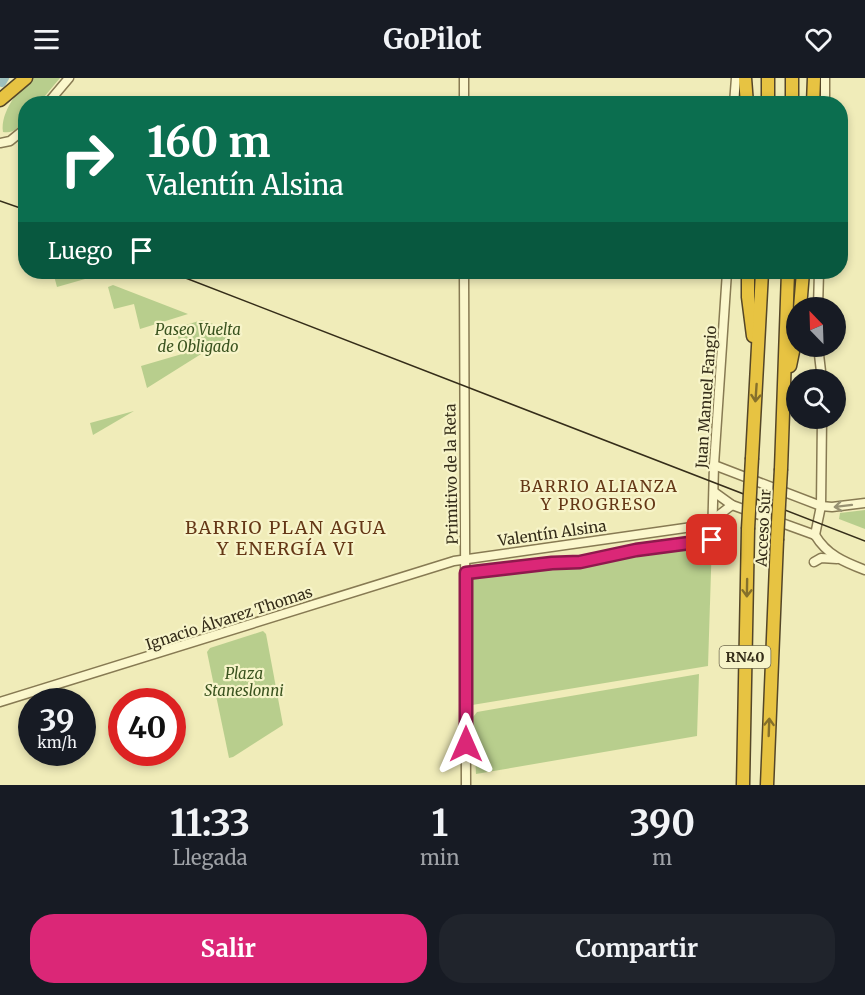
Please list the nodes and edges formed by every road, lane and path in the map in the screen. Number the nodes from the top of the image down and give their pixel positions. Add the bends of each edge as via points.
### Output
1 (26, 78) edge
2 (69, 78) edge
3 (464, 78) edge
4 (736, 78) edge
5 (744, 78) edge
6 (768, 78) edge
7 (792, 78) edge
8 (814, 78) edge
9 (825, 78) edge
10 (54, 96) edge
11 (464, 96) edge
12 (735, 96) edge
13 (746, 96) edge
14 (768, 96) edge
15 (792, 96) edge
16 (813, 96) edge
17 (825, 96) edge
18 (0, 100) edge
19 (18, 133) edge
20 (18, 134) edge
21 (0, 135) edge
22 (0, 143) edge
23 (464, 279) edge
24 (727, 279) edge
25 (748, 279) edge
26 (762, 279) edge
27 (788, 279) edge
28 (802, 279) edge
29 (819, 279) edge
30 (801, 297) edge
31 (818, 297) edge
32 (792, 357) edge
33 (758, 366) junction
34 (783, 397) junction
35 (822, 429) edge
36 (714, 465) junction
37 (714, 492) junction
38 (865, 503) edge
39 (732, 505) junction
40 (821, 506) junction
41 (713, 524) junction
42 (815, 536) junction
43 (712, 540) joint
44 (466, 559) junction
45 (838, 559) junction
46 (814, 562) dead end
47 (865, 570) edge
48 (466, 573) junction
49 (0, 702) edge
50 (466, 785) edge
51 (743, 785) edge
52 (767, 785) edge

1 - 18 highway
2 - 10 street
3 - 11 street
4 - 12 street
5 - 13 highway
6 - 14 highway
7 - 15 highway
8 - 16 highway
9 - 17 street
19 - 21 street
20 - 22 street
23 - 44 street, Primitivo de la Reta
24 - 36 street, Juan Manuel Fangio
25 - 33 highway
26 - 33 highway, Acceso Sur / RN40
27 - 34 highway, Acceso Sur / RN40
28 - 30 highway
29 - 31 street
32 - 34 highway
33 -> 51 highway, Acceso Sur / RN40, bridge via 748,529
52 -> 34 highway, Acceso Sur / RN40, bridge
35 - 40 street
36 - 37 street, Juan Manuel Fangio
36 - 40 street
37 - 39 street
37 - 41 street, Juan Manuel Fangio
38 -> 40 street
39 - 41 street
39 - 42 street
40 - 42 street
41 - 43 street, Juan Manuel Fangio
41 - 44 street, Valentín Alsina
42 - 45 street
43 - 48 street, Valentín Alsina via 580,562
44 - 48 street, Primitivo de la Reta
44 - 49 street, Ignacio Álvarez Thomas
45 - 46 street via 821,558
45 - 47 street
48 - 50 street, Primitivo de la Reta

